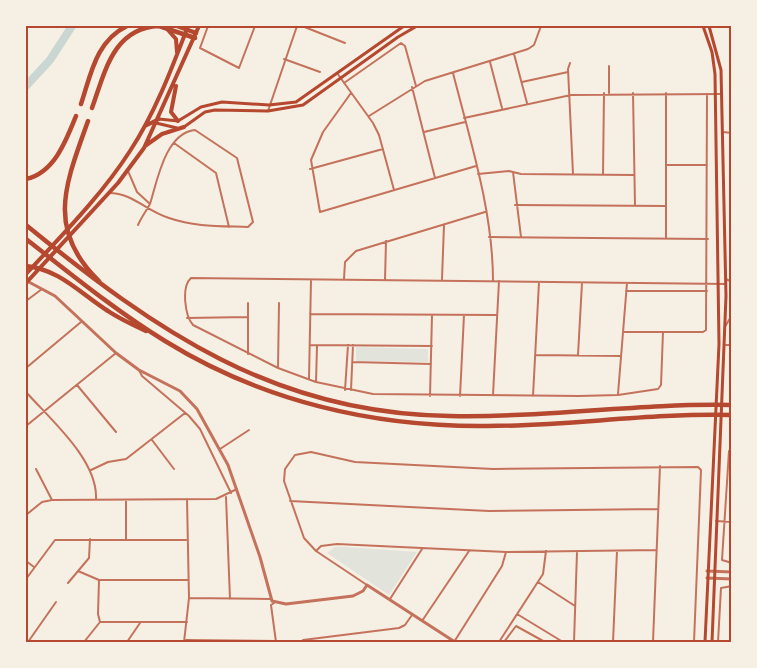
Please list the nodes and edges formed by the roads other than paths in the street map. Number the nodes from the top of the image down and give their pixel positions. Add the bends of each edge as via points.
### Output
1 (127, 26) edge
2 (159, 26) edge
3 (177, 26) edge
4 (199, 26) edge
5 (208, 26) edge
6 (255, 26) edge
7 (297, 26) edge
8 (302, 26) edge
9 (404, 26) edge
10 (417, 26) edge
11 (541, 26) edge
12 (703, 26) edge
13 (709, 26) edge
14 (186, 30) edge
15 (195, 36) junction
16 (345, 43) dead end
17 (177, 52) junction
18 (514, 54) junction
19 (284, 59) junction
20 (490, 62) junction
21 (570, 63) dead end
22 (609, 66) dead end
23 (320, 72) dead end
24 (568, 72) junction
25 (453, 73) junction
26 (179, 74) junction
27 (337, 74) junction
28 (340, 78) junction
29 (522, 82) junction
30 (344, 83) junction
31 (416, 86) junction
32 (412, 87) junction
33 (351, 93) junction
34 (604, 93) junction
35 (609, 93) junction
36 (633, 93) junction
37 (666, 93) junction
38 (571, 94) junction
39 (707, 94) junction
40 (715, 94) junction
41 (721, 94) junction
42 (527, 103) junction
43 (81, 104) dead end
44 (269, 105) junction
45 (92, 108) dead end
46 (153, 108) junction
47 (502, 108) junction
48 (268, 111) junction
49 (76, 116) dead end
50 (369, 116) junction
51 (156, 120) junction
52 (465, 120) junction
53 (88, 121) dead end
54 (178, 121) junction
55 (144, 126) junction
56 (184, 127) junction
57 (423, 132) junction
58 (723, 132) junction
59 (732, 133) edge
60 (174, 143) junction
61 (144, 148) junction
62 (383, 148) junction
63 (666, 165) junction
64 (707, 165) junction
65 (476, 166) junction
66 (310, 169) junction
67 (128, 171) junction
68 (513, 172) junction
69 (478, 174) junction
70 (573, 175) junction
71 (603, 175) junction
72 (634, 175) junction
73 (435, 178) junction
74 (26, 179) edge
75 (394, 190) junction
76 (109, 193) junction
77 (150, 204) junction
78 (515, 205) junction
79 (635, 206) junction
80 (666, 206) junction
81 (147, 210) junction
82 (485, 212) junction
83 (138, 225) dead end
84 (444, 225) junction
85 (27, 226) edge
86 (229, 227) junction
87 (489, 237) junction
88 (521, 237) junction
89 (666, 238) junction
90 (26, 239) edge
91 (708, 239) junction
92 (386, 241) junction
93 (26, 266) edge
94 (26, 274) edge
95 (344, 279) junction
96 (726, 279) junction
97 (311, 280) junction
98 (385, 280) junction
99 (442, 280) junction
100 (493, 281) junction
101 (500, 281) junction
102 (26, 282) edge
103 (539, 282) junction
104 (732, 282) edge
105 (582, 283) junction
106 (627, 283) junction
107 (707, 284) junction
108 (726, 284) junction
109 (719, 285) junction
110 (42, 289) junction
111 (626, 291) junction
112 (707, 291) junction
113 (119, 299) junction
114 (26, 301) edge
115 (248, 303) dead end
116 (279, 303) dead end
117 (310, 314) junction
118 (432, 315) junction
119 (464, 315) junction
120 (496, 315) junction
121 (732, 315) edge
122 (188, 318) junction
123 (248, 318) junction
124 (81, 322) junction
125 (726, 325) junction
126 (623, 332) junction
127 (663, 332) junction
128 (164, 341) junction
129 (310, 345) junction
130 (317, 345) junction
131 (348, 345) junction
132 (354, 345) junction
133 (726, 345) junction
134 (732, 345) edge
135 (432, 346) junction
136 (117, 353) junction
137 (248, 354) junction
138 (537, 355) junction
139 (578, 356) junction
140 (621, 356) junction
141 (353, 362) junction
142 (431, 364) junction
143 (26, 368) edge
144 (278, 368) junction
145 (139, 370) junction
146 (309, 380) junction
147 (316, 382) junction
148 (77, 385) junction
149 (345, 390) junction
150 (351, 391) junction
151 (26, 392) edge
152 (430, 396) junction
153 (460, 396) junction
154 (493, 396) junction
155 (533, 396) junction
156 (618, 396) junction
157 (732, 405) edge
158 (43, 412) junction
159 (185, 412) junction
160 (732, 415) edge
161 (26, 426) edge
162 (249, 430) dead end
163 (116, 432) dead end
164 (152, 440) junction
165 (220, 449) junction
166 (731, 449) edge
167 (660, 466) junction
168 (36, 469) dead end
169 (174, 469) dead end
170 (91, 470) junction
171 (727, 484) junction
172 (732, 484) edge
173 (237, 489) junction
174 (231, 493) junction
175 (226, 496) junction
176 (96, 499) junction
177 (187, 499) junction
178 (52, 500) junction
179 (126, 500) junction
180 (290, 501) junction
181 (658, 509) junction
182 (26, 514) edge
183 (716, 521) junction
184 (724, 522) junction
185 (732, 522) edge
186 (90, 539) junction
187 (126, 540) junction
188 (186, 540) junction
189 (422, 549) junction
190 (617, 550) junction
191 (656, 550) junction
192 (316, 551) junction
193 (469, 551) junction
194 (577, 551) junction
195 (506, 552) junction
196 (546, 552) junction
197 (26, 561) edge
198 (732, 563) edge
199 (34, 567) junction
200 (707, 570) junction
201 (78, 571) junction
202 (714, 571) junction
203 (732, 572) edge
204 (707, 578) junction
205 (714, 578) junction
206 (26, 579) edge
207 (732, 579) edge
208 (99, 580) junction
209 (187, 580) junction
210 (538, 582) junction
211 (68, 583) dead end
212 (367, 585) junction
213 (732, 586) edge
214 (189, 598) junction
215 (230, 599) junction
216 (270, 599) junction
217 (389, 600) junction
218 (56, 602) dead end
219 (274, 603) junction
220 (575, 606) junction
221 (517, 614) junction
222 (412, 615) junction
223 (422, 621) junction
224 (187, 622) junction
225 (98, 623) junction
226 (140, 623) junction
227 (303, 640) dead end
228 (185, 641) edge
229 (28, 642) edge
230 (84, 642) edge
231 (127, 642) edge
232 (276, 642) edge
233 (454, 642) edge
234 (499, 642) edge
235 (504, 642) edge
236 (545, 642) edge
237 (563, 642) edge
238 (574, 642) edge
239 (613, 642) edge
240 (653, 642) edge
241 (694, 642) edge
242 (705, 642) edge
243 (712, 642) edge
244 (718, 642) edge

1 - 43 highway via 108,37 100,48
2 - 14 highway
2 - 17 highway via 173,34
2 - 45 highway via 140,29 118,45
3 - 14 highway
4 - 15 highway
5 - 6 street via 200,48 239,68
7 - 19 street
8 - 16 street
9 - 27 main road
10 - 28 main road
11 - 18 street via 532,47
12 - 40 main road via 712,52
13 - 41 main road via 718,54
14 - 15 highway
14 - 17 highway
15 - 26 highway
17 - 46 highway
18 - 20 street
18 - 29 street
19 - 23 street
19 - 44 street
20 - 25 street
20 - 47 street
21 - 24 street
22 - 35 street
24 - 29 street
24 - 38 street
25 - 31 street
25 - 52 street
26 - 51 highway
26 - 54 highway via 170,108
27 - 28 street
27 - 44 main road via 303,99
28 - 30 street
28 - 48 main road via 303,105
29 - 42 street
30 - 31 street via 401,43
30 - 33 street
31 - 32 street
32 - 50 street
32 - 57 street
33 - 50 street
33 - 66 street via 314,148
34 - 35 street
34 - 38 street
34 - 71 street
35 - 36 street
36 - 37 street
36 - 72 street
37 - 39 street
37 - 63 street
38 - 42 street
38 - 70 street
39 - 40 street
39 - 64 street
40 - 41 street
40 - 109 main road
41 - 58 main road
42 - 47 street
44 - 48 street
44 - 54 main road via 210,104
46 - 51 highway
46 - 55 highway
47 - 52 street
48 - 56 main road via 215,110 205,112
49 - 74 highway via 50,166
50 - 62 street
51 - 54 main road
51 - 55 highway
51 - 56 main road via 169,128
51 - 61 highway
52 - 57 street
52 - 65 street
53 - 113 highway via 65,193 64,225 70,244 84,265
55 - 94 highway via 75,222
56 - 61 highway via 162,134
57 - 73 street
58 - 59 street
58 - 96 main road
60 - 77 street
60 - 86 street via 216,173
60 - 86 street via 195,130 237,158 253,222 248,227
61 - 67 highway
62 - 66 street
62 - 75 street
63 - 64 street
63 - 80 street
64 - 91 street
65 - 69 street
65 - 73 street
66 - 75 street via 320,212
67 - 76 highway
67 - 77 street via 136,192
68 - 69 street
68 - 70 street
68 - 78 street
69 - 82 street
70 - 71 street
71 - 72 street
72 - 79 street
73 - 75 street
76 - 81 street via 126,195
76 - 102 highway
77 - 81 street
78 - 79 street
78 - 88 street
79 - 80 street
80 - 89 street
81 - 83 street
81 - 86 street via 194,226
82 - 84 street
82 - 87 street
84 - 92 street
84 - 99 street
85 - 113 highway
87 - 88 street
87 - 100 street
88 - 89 street
89 - 91 street
90 - 128 highway
91 - 107 street
92 - 95 street via 356,251 348,258
92 - 98 street
93 - 128 highway via 60,277 107,311
95 - 97 street
95 - 98 street
96 - 104 street
96 - 108 main road
97 - 117 street
97 - 122 street via 187,280
98 - 99 street
99 - 100 street
100 - 101 street
101 - 103 street
101 - 120 street
102 - 110 street
103 - 105 street
103 - 138 street
105 - 106 street
105 - 139 street
106 - 107 street
106 - 111 street
107 - 109 street
107 - 112 street
108 - 109 street
108 - 125 main road
109 - 200 main road
110 - 114 street
110 - 124 street via 66,305
111 - 112 street
111 - 126 street
112 - 127 street via 706,331
113 - 157 highway via 170,333 255,377 300,393 361,407 471,416
115 - 123 street
116 - 144 street
117 - 118 street
117 - 129 street
118 - 119 street
118 - 135 street
119 - 120 street
119 - 153 street
120 - 154 street
121 - 125 street
122 - 123 street
122 - 137 street via 193,325
123 - 137 street
124 - 136 street
124 - 143 street
125 - 133 main road
126 - 127 street
126 - 140 street
127 - 156 street via 661,385
128 - 160 highway via 252,385 299,402 388,421 489,426
129 - 130 street
129 - 146 street
130 - 131 street
130 - 147 street
131 - 132 street
131 - 149 street
132 - 135 street
132 - 141 street
133 - 134 street
133 - 183 main road
135 - 142 street
136 - 145 street
136 - 148 street
137 - 144 street
138 - 139 street
138 - 155 street
139 - 140 street
140 - 156 street
141 - 142 street
141 - 150 street
142 - 152 street
144 - 146 street
145 - 159 street
145 - 165 street via 188,397
146 - 147 street
147 - 149 street
148 - 158 street
148 - 163 street
149 - 150 street
150 - 152 street
151 - 158 street
152 - 153 street
153 - 154 street
154 - 155 street
155 - 156 street
158 - 161 street
158 - 170 street
159 - 164 street
159 - 174 street via 200,429
162 - 165 street
164 - 169 street
164 - 170 street via 126,459
165 - 173 street
166 - 171 street
167 - 180 street via 493,469 355,462 302,452 285,469
167 - 181 street
167 - 241 street via 700,468
168 - 178 street
170 - 176 street via 97,487
171 - 172 street
171 - 184 street
173 - 174 street
173 - 216 street
174 - 175 street
175 - 177 street via 216,500
175 - 215 street
176 - 178 street
176 - 179 street
177 - 179 street
177 - 188 street
178 - 182 street
179 - 187 street
180 - 181 street via 489,511
180 - 192 street via 304,538
181 - 191 street
183 - 184 street
183 - 202 main road
184 - 185 street
184 - 198 street via 724,562
186 - 187 street
186 - 199 street via 55,540
186 - 201 street via 89,558
187 - 188 street
188 - 209 street
189 - 192 street via 337,544 321,546
189 - 193 street
189 - 217 street
190 - 191 street
190 - 194 street
190 - 239 street
191 - 240 street
192 - 212 street
193 - 195 street
193 - 223 street
194 - 196 street
194 - 220 street
195 - 196 street
195 - 233 street via 502,566
196 - 210 street via 546,564
197 - 199 street
199 - 206 street
200 - 202 street
200 - 204 main road
201 - 208 street
201 - 211 street
202 - 203 street
202 - 205 main road
204 - 205 street
204 - 242 main road
205 - 207 street
205 - 243 main road
208 - 209 street
208 - 225 street
209 - 214 street
210 - 220 street
210 - 221 street
212 - 217 street
212 - 219 street via 353,596
213 - 244 street via 723,586
214 - 215 street
214 - 224 street
215 - 216 street
216 - 219 street
217 - 222 street
218 - 229 street
219 - 232 street via 271,605
220 - 238 street
221 - 234 street
221 - 237 street
222 - 223 street
222 - 227 street via 399,628
223 - 233 street
224 - 226 street
224 - 228 street
225 - 226 street
225 - 230 street
226 - 231 street
228 - 232 street
235 - 236 street via 518,626

